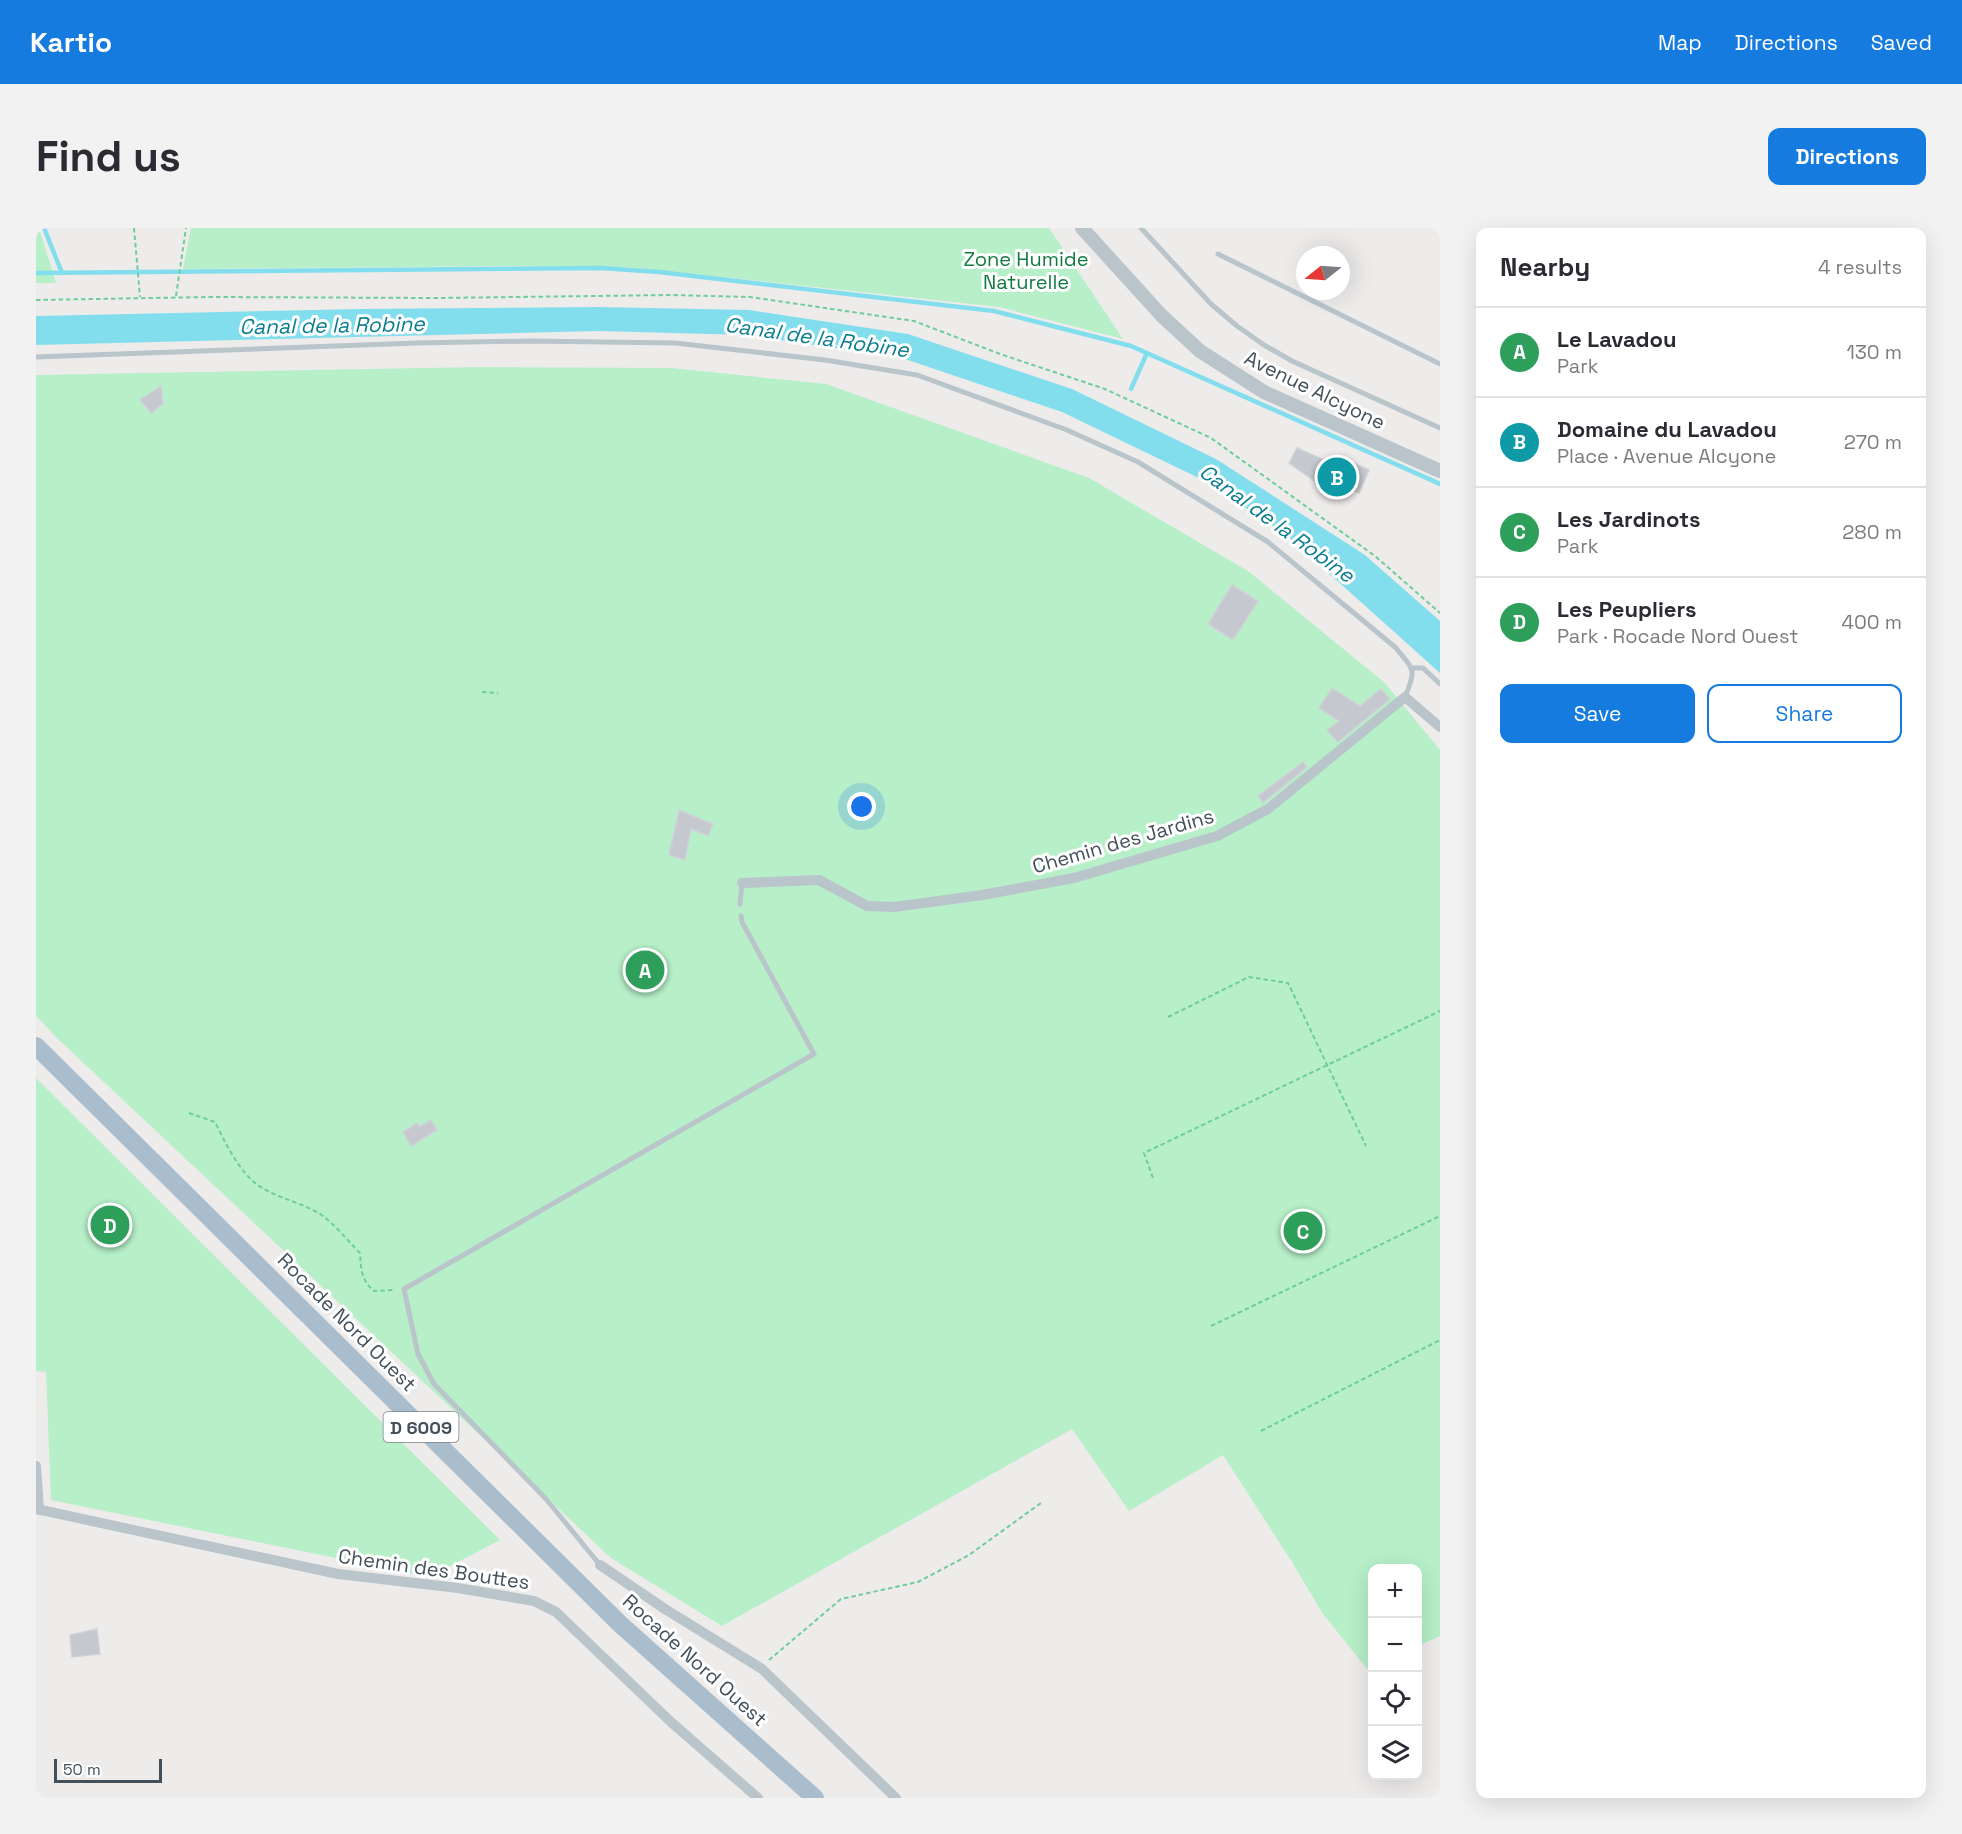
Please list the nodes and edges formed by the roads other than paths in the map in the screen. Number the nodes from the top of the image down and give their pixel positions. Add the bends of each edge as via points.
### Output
1 (1082, 228) edge
2 (1141, 228) edge
3 (1218, 254) dead end
4 (36, 357) edge
5 (1440, 364) edge
6 (1440, 428) edge
7 (1440, 471) edge
8 (1412, 668) junction
9 (1440, 684) edge
10 (1405, 697) junction
11 (1440, 727) edge
12 (742, 883) joint
13 (741, 904) dead end
14 (741, 916) dead end
15 (36, 1046) edge
16 (36, 1466) edge
17 (38, 1509) edge
18 (600, 1565) joint
19 (758, 1798) edge
20 (815, 1798) edge
21 (896, 1798) edge

1 - 7 street, Avenue Alcyone via 1162,316 1217,362 1264,392
2 - 6 lane via 1211,304 1264,345
3 - 5 lane
4 - 8 lane via 531,341 675,344 825,360 917,375 1067,430 1138,462 1268,542 1395,647
8 - 9 lane via 1423,668
8 - 10 lane via 1413,678
10 - 11 street
10 - 12 street, Chemin des Jardins via 1268,809 1217,836 1074,878 894,907 867,906 819,880
12 - 13 lane
14 - 18 lane via 814,1054 404,1289 418,1354 434,1384 546,1499
15 - 20 main road, Rocade Nord Ouest / D 6009 via 620,1624
16 - 17 street
17 - 19 street, Chemin des Bouttes via 338,1574 534,1601 556,1612 670,1722
18 - 21 street via 762,1669

